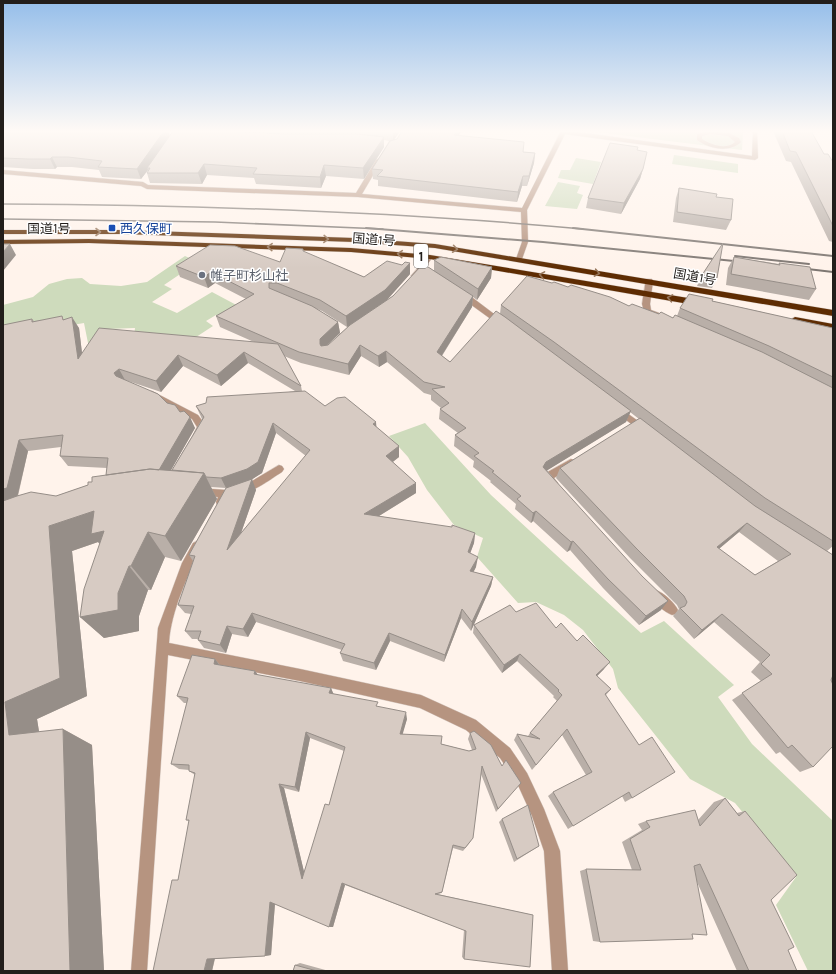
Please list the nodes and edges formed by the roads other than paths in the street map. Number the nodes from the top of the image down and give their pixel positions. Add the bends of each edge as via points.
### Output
1 (66, 176) edge
2 (369, 176) edge
3 (541, 176) edge
4 (358, 194) junction
5 (524, 210) junction
6 (3, 232) edge
7 (3, 242) edge
8 (430, 257) junction
9 (519, 259) junction
10 (411, 280) edge
11 (649, 281) junction
12 (457, 290) edge
13 (646, 294) junction
14 (712, 305) edge
15 (833, 313) edge
16 (665, 318) edge
17 (788, 319) edge
18 (507, 326) edge
19 (833, 327) edge
20 (145, 391) edge
21 (610, 404) edge
22 (654, 437) edge
23 (192, 446) edge
24 (579, 457) edge
25 (279, 469) dead end
26 (189, 491) edge
27 (226, 494) junction
28 (563, 494) edge
29 (214, 515) edge
30 (203, 535) edge
31 (646, 585) edge
32 (672, 610) dead end
33 (162, 648) junction
34 (139, 971) edge
35 (560, 971) edge

1 - 4 street via 145,182 147,187
2 - 4 street
3 - 5 street
4 - 5 street
5 - 9 street via 525,242
6 -> 9 highway, 国道1号 / 1 via 122,232 354,240 435,246
8 -> 7 highway, 国道1号 / 1 via 351,250 204,244
8 - 10 street via 425,270
13 -> 8 highway, 国道1号 / 1
9 -> 11 highway, 国道1号 / 1
11 - 13 street
11 - 15 highway, 国道1号 / 1
12 - 18 street
14 -> 13 highway, 国道1号 / 1
13 - 16 street via 648,311
17 - 19 highway
20 - 23 street via 194,417 202,427
21 - 22 street via 632,425
24 - 28 street via 547,477
25 - 27 street via 256,484
26 - 27 street
27 - 29 street
30 - 33 street via 188,563 164,628
31 - 32 street
33 - 34 street
33 - 35 street via 421,702 471,725 505,753 522,778 539,814 552,851

